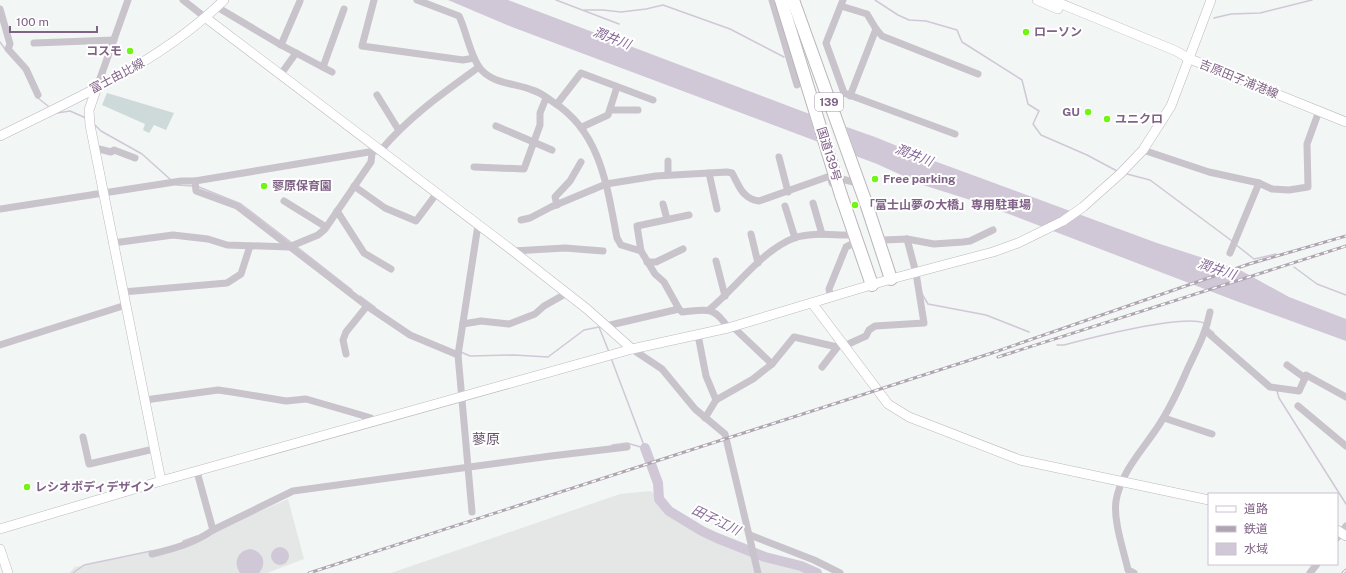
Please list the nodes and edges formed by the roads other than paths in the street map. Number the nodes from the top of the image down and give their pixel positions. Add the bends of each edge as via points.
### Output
1 (128, 0) edge
2 (183, 0) edge
3 (224, 0) edge
4 (374, 0) edge
5 (417, 0) edge
6 (772, 0) edge
7 (781, 0) edge
8 (793, 0) edge
9 (1037, 0) edge
10 (1052, 0) edge
11 (1211, 0) edge
12 (300, 1) dead end
13 (842, 3) edge
14 (217, 7) junction
15 (344, 9) dead end
16 (0, 10) edge
17 (206, 18) junction
18 (876, 29) junction
19 (114, 40) junction
20 (34, 43) dead end
21 (281, 45) junction
22 (296, 53) junction
23 (474, 58) junction
24 (1190, 59) junction
25 (323, 67) junction
26 (479, 67) junction
27 (332, 72) dead end
28 (281, 74) junction
29 (978, 74) dead end
30 (797, 85) dead end
31 (97, 87) junction
32 (618, 87) junction
33 (38, 95) dead end
34 (377, 95) dead end
35 (850, 96) junction
36 (546, 98) junction
37 (653, 100) dead end
38 (557, 104) junction
39 (610, 110) junction
40 (638, 110) dead end
41 (1323, 113) junction
42 (1341, 117) edge
43 (1346, 122) edge
44 (496, 126) dead end
45 (582, 126) junction
46 (1346, 128) edge
47 (398, 129) junction
48 (955, 134) dead end
49 (0, 136) edge
50 (534, 142) junction
51 (95, 148) junction
52 (552, 150) dead end
53 (1143, 150) junction
54 (377, 151) junction
55 (778, 157) dead end
56 (135, 158) dead end
57 (668, 161) dead end
58 (581, 162) dead end
59 (474, 167) dead end
60 (709, 173) junction
61 (668, 175) junction
62 (830, 176) junction
63 (195, 181) junction
64 (1259, 183) junction
65 (606, 184) junction
66 (354, 186) junction
67 (788, 192) junction
68 (103, 193) junction
69 (436, 193) junction
70 (284, 201) dead end
71 (556, 204) junction
72 (663, 204) dead end
73 (812, 204) dead end
74 (786, 206) dead end
75 (0, 209) edge
76 (717, 209) dead end
77 (337, 211) junction
78 (689, 215) dead end
79 (667, 219) junction
80 (521, 220) dead end
81 (478, 225) junction
82 (326, 227) junction
83 (993, 230) dead end
84 (751, 234) dead end
85 (822, 234) junction
86 (849, 235) junction
87 (795, 238) junction
88 (907, 239) junction
89 (884, 240) junction
90 (113, 243) junction
91 (852, 244) junction
92 (250, 246) junction
93 (290, 247) junction
94 (683, 249) dead end
95 (513, 251) junction
96 (603, 251) dead end
97 (641, 251) junction
98 (1230, 253) dead end
99 (884, 258) junction
100 (716, 261) dead end
101 (647, 262) junction
102 (758, 263) junction
103 (865, 268) junction
104 (391, 270) dead end
105 (916, 273) junction
106 (891, 279) junction
107 (872, 285) junction
108 (123, 292) junction
109 (567, 293) junction
110 (725, 296) junction
111 (831, 298) junction
112 (812, 303) junction
113 (126, 305) junction
114 (367, 306) junction
115 (679, 309) junction
116 (710, 309) junction
117 (1210, 312) dead end
118 (464, 324) junction
119 (606, 326) junction
120 (730, 327) junction
121 (1207, 328) junction
122 (698, 335) junction
123 (0, 345) edge
124 (841, 346) junction
125 (632, 349) junction
126 (458, 353) junction
127 (346, 354) dead end
128 (772, 364) junction
129 (1287, 365) dead end
130 (822, 367) dead end
131 (1305, 378) junction
132 (1346, 396) edge
133 (462, 397) junction
134 (145, 400) junction
135 (716, 400) junction
136 (1298, 406) dead end
137 (705, 418) junction
138 (1164, 418) junction
139 (375, 421) junction
140 (1212, 434) dead end
141 (83, 437) dead end
142 (1346, 446) edge
143 (627, 447) dead end
144 (154, 449) junction
145 (468, 467) junction
146 (197, 472) junction
147 (161, 481) junction
148 (1122, 481) junction
149 (1208, 500) edge
150 (472, 512) dead end
151 (0, 529) edge
152 (213, 530) junction
153 (750, 535) junction
154 (0, 549) edge
155 (152, 554) dead end
156 (1316, 565) edge
157 (8, 573) edge
158 (758, 573) edge
159 (840, 573) edge
160 (1134, 573) edge
161 (1310, 573) edge

1 - 19 street
2 - 17 street
3 - 14 street, 富士由比線
4 - 23 street via 362,46 463,60
5 - 23 street via 459,16
6 - 30 street
7 - 103 highway, 国道139号 / 139, bridge
8 - 99 highway, 国道139号 / 139, bridge
9 - 24 street via 1175,56
10 - 24 street
11 - 24 street, 吉原田子浦港線
12 - 21 street
13 - 18 street via 867,14
13 - 35 street via 826,43 844,93
14 - 17 street, 富士由比線
14 - 21 street
15 - 25 street
16 - 33 street via 9,39 8,49 26,69
17 - 28 street
17 - 31 street, 富士由比線 via 154,56
18 - 29 street via 882,36
18 - 35 street
19 - 20 street
19 - 31 street
21 - 22 street
22 - 25 street
22 - 28 street
23 - 26 street
24 - 41 street, 吉原田子浦港線
24 - 53 street via 1171,106
25 - 27 street
26 - 36 street via 491,78 537,91
26 - 47 street
28 - 54 street
31 - 49 street, 富士由比線
31 - 51 street via 92,97 90,121
32 - 37 street
32 - 38 street via 581,73
32 - 39 street
34 - 47 street
35 - 48 street
36 - 38 street
36 - 50 street
38 - 45 street
39 - 40 street
39 - 45 street via 608,115
41 - 42 street, 吉原田子浦港線
41 - 46 street
41 - 64 street via 1307,144 1308,188 1272,189
42 - 43 street, 吉原田子浦港線
44 - 50 street
45 - 65 street via 590,138
47 - 54 street
50 - 52 street
50 - 59 street via 524,169
51 - 56 street via 111,152 114,150
51 - 68 street
53 - 64 street via 1209,172
53 - 105 street via 1083,207 1063,221 993,252
54 - 63 street
54 - 66 street
54 - 69 street
55 - 67 street
57 - 61 street
58 - 71 street via 570,181 555,197
60 - 61 street
60 - 67 street via 732,173 742,193 754,200
60 - 76 street
61 - 65 street
62 - 67 street
62 - 86 street
62 - 89 street via 865,185
63 - 68 street
63 - 93 street via 196,191 237,206
64 - 98 street
65 - 71 street
65 - 97 street via 617,238 621,245
66 - 69 street via 385,208 416,222
66 - 77 street
68 - 75 street
68 - 90 street
69 - 81 street
70 - 82 street
71 - 80 street
72 - 79 street
73 - 85 street
74 - 87 street
77 - 82 street
77 - 104 street via 364,253
78 - 79 street
79 - 97 street via 637,226
81 - 95 street
81 - 118 street
82 - 93 street via 318,235
83 - 88 street via 962,242 934,244
84 - 102 street
85 - 86 street
85 - 87 street
86 - 91 street
87 - 102 street
88 - 89 street
88 - 105 street
89 - 99 street
90 - 92 street via 173,235 208,239 227,245
90 - 108 street
91 - 103 street via 859,263
91 - 111 street via 846,247 829,290
92 - 93 street
92 - 108 street via 241,274 227,283
93 - 114 street
94 - 101 street via 656,262
95 - 96 street via 565,248
95 - 109 street
97 - 101 street
99 - 106 highway, 国道139号 / 139
100 - 110 street
101 - 115 street via 664,282
102 - 110 street
103 - 107 highway, 国道139号 / 139
105 - 106 street
105 - 124 street via 924,324 875,326 866,336
106 - 107 street
107 - 111 street
108 - 113 street
109 - 118 street via 535,314 509,324 481,321
109 - 119 street
110 - 116 street
111 - 112 street
112 - 120 street
112 - 124 street
113 - 123 street
113 - 134 street
114 - 126 street via 410,335
114 - 127 street via 346,332 343,340
115 - 116 street via 682,312
115 - 119 street
116 - 120 street via 722,317
117 - 121 street
118 - 126 street
119 - 125 street
120 - 122 street
120 - 128 street
121 - 131 street via 1254,374 1275,388 1300,391
121 - 138 street
122 - 125 street
122 - 135 street via 706,376
124 - 128 street via 794,337
124 - 130 street
124 - 148 street via 888,404 908,417 1020,460
125 - 133 street
125 - 137 street via 662,369
126 - 133 street
128 - 135 street via 753,380
129 - 131 street
131 - 132 street via 1306,374
133 - 139 street
133 - 145 street
134 - 139 street via 218,390 286,401 306,399
134 - 144 street
135 - 137 street
136 - 142 street
137 - 153 street via 725,434
138 - 140 street
138 - 148 street
139 - 146 street
141 - 144 street via 89,464
143 - 145 street
144 - 147 street
145 - 150 street
145 - 152 street via 293,491
146 - 147 street
146 - 152 street
147 - 151 street
148 - 149 street
148 - 160 street via 1116,503 1116,518 1128,570
152 - 155 street via 179,547
153 - 158 street
153 - 159 street
154 - 157 street
156 - 161 street

